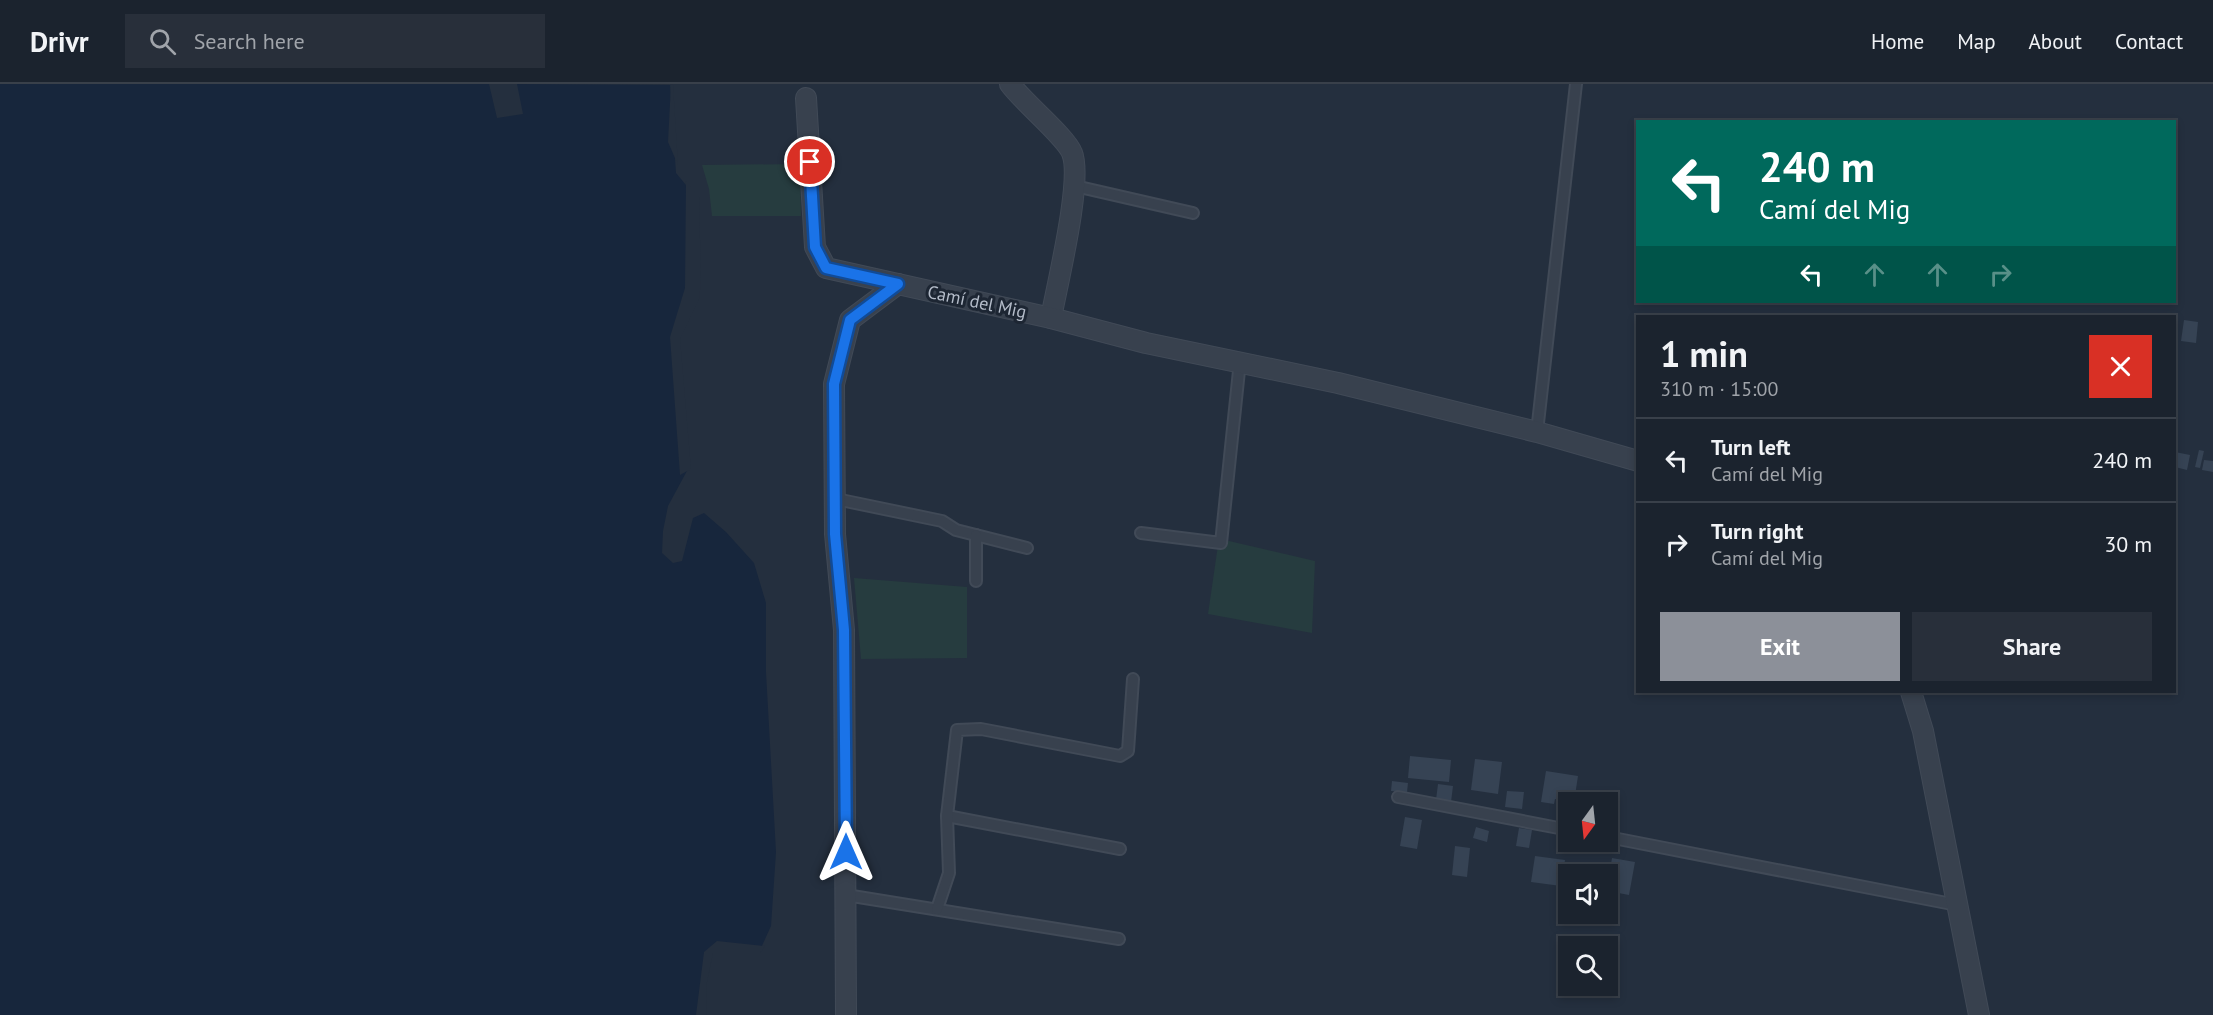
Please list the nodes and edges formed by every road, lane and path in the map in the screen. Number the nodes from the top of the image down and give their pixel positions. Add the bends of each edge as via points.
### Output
1 (1010, 84) edge
2 (1576, 84) edge
3 (806, 98) dead end
4 (1075, 186) junction
5 (1193, 213) dead end
6 (898, 284) junction
7 (1051, 318) junction
8 (1240, 361) junction
9 (1537, 432) junction
10 (1636, 460) edge
11 (836, 500) junction
12 (1141, 533) dead end
13 (976, 535) junction
14 (1027, 548) dead end
15 (976, 581) dead end
16 (1133, 679) dead end
17 (1911, 693) edge
18 (1398, 796) dead end
19 (946, 816) junction
20 (1558, 828) edge
21 (1618, 839) edge
22 (1120, 849) dead end
23 (846, 895) junction
24 (1957, 905) junction
25 (937, 909) junction
26 (1119, 939) dead end
27 (846, 1015) edge
28 (1979, 1015) edge

1 - 4 street via 1072,152
2 - 9 lane
3 - 6 street, Camí del Mig via 815,247 826,268
4 - 5 lane
4 - 7 street
6 - 7 street, Camí del Mig
6 - 11 street via 850,320 834,384
7 - 8 street, Camí del Mig via 1146,343
8 - 9 street, Camí del Mig
8 - 12 lane via 1221,543
9 - 10 street, Camí del Mig
11 - 13 lane via 942,521
11 - 23 street via 835,534 844,630
13 - 14 lane
13 - 15 lane
16 - 19 lane via 1128,751 1120,756 981,729 957,730
17 - 24 street via 1923,731
18 - 20 lane
19 - 22 lane
19 - 25 lane via 949,873
21 - 24 lane
23 - 25 lane
23 - 27 street
24 - 28 street
25 - 26 lane

